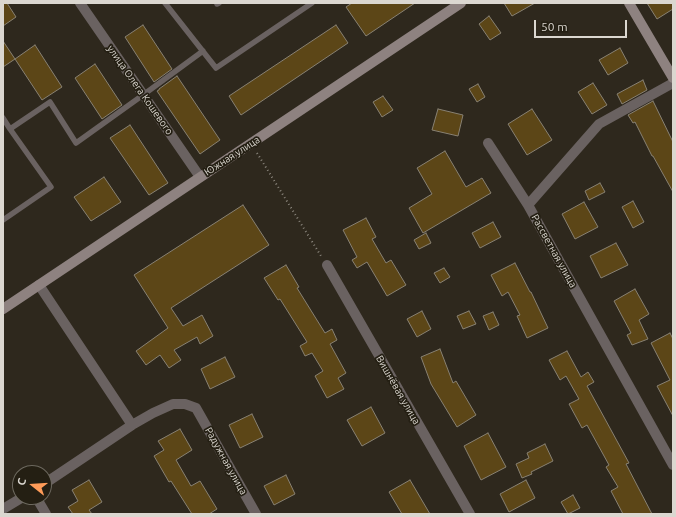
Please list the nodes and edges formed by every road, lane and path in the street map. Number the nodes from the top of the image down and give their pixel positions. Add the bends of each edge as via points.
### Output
1 (80, 3) edge
2 (165, 3) edge
3 (312, 3) edge
4 (461, 3) edge
5 (629, 3) edge
6 (202, 51) junction
7 (673, 78) edge
8 (673, 84) edge
9 (143, 95) junction
10 (3, 118) edge
11 (10, 128) junction
12 (251, 143) junction
13 (488, 143) dead end
14 (200, 177) junction
15 (528, 205) junction
16 (3, 220) edge
17 (327, 265) joint
18 (39, 285) junction
19 (3, 309) edge
20 (132, 425) junction
21 (673, 465) edge
22 (52, 479) edge
23 (12, 504) edge
24 (41, 505) edge
25 (3, 509) edge
26 (46, 514) edge
27 (256, 514) edge
28 (470, 514) edge

1 - 9 street, улица Олега Кошевого
2 - 6 lane
3 - 6 lane via 216,68
4 - 12 street, Южная улица
5 - 7 street
6 - 9 lane
8 - 15 street, Рассветная улица via 600,124
9 - 11 lane via 76,143 50,102
9 - 14 street, улица Олега Кошевого
10 - 11 lane
11 - 16 lane via 51,187
12 - 14 street, Южная улица
12 - 17 path
13 - 15 street
14 - 18 street, Южная улица
15 - 21 street, Рассветная улица
17 - 28 street, Вишнёвая улица
18 - 19 street, Южная улица
18 - 20 street
20 - 22 street
20 - 27 street, Радужная улица via 173,404 185,404 196,408
23 - 25 street
24 - 26 street

